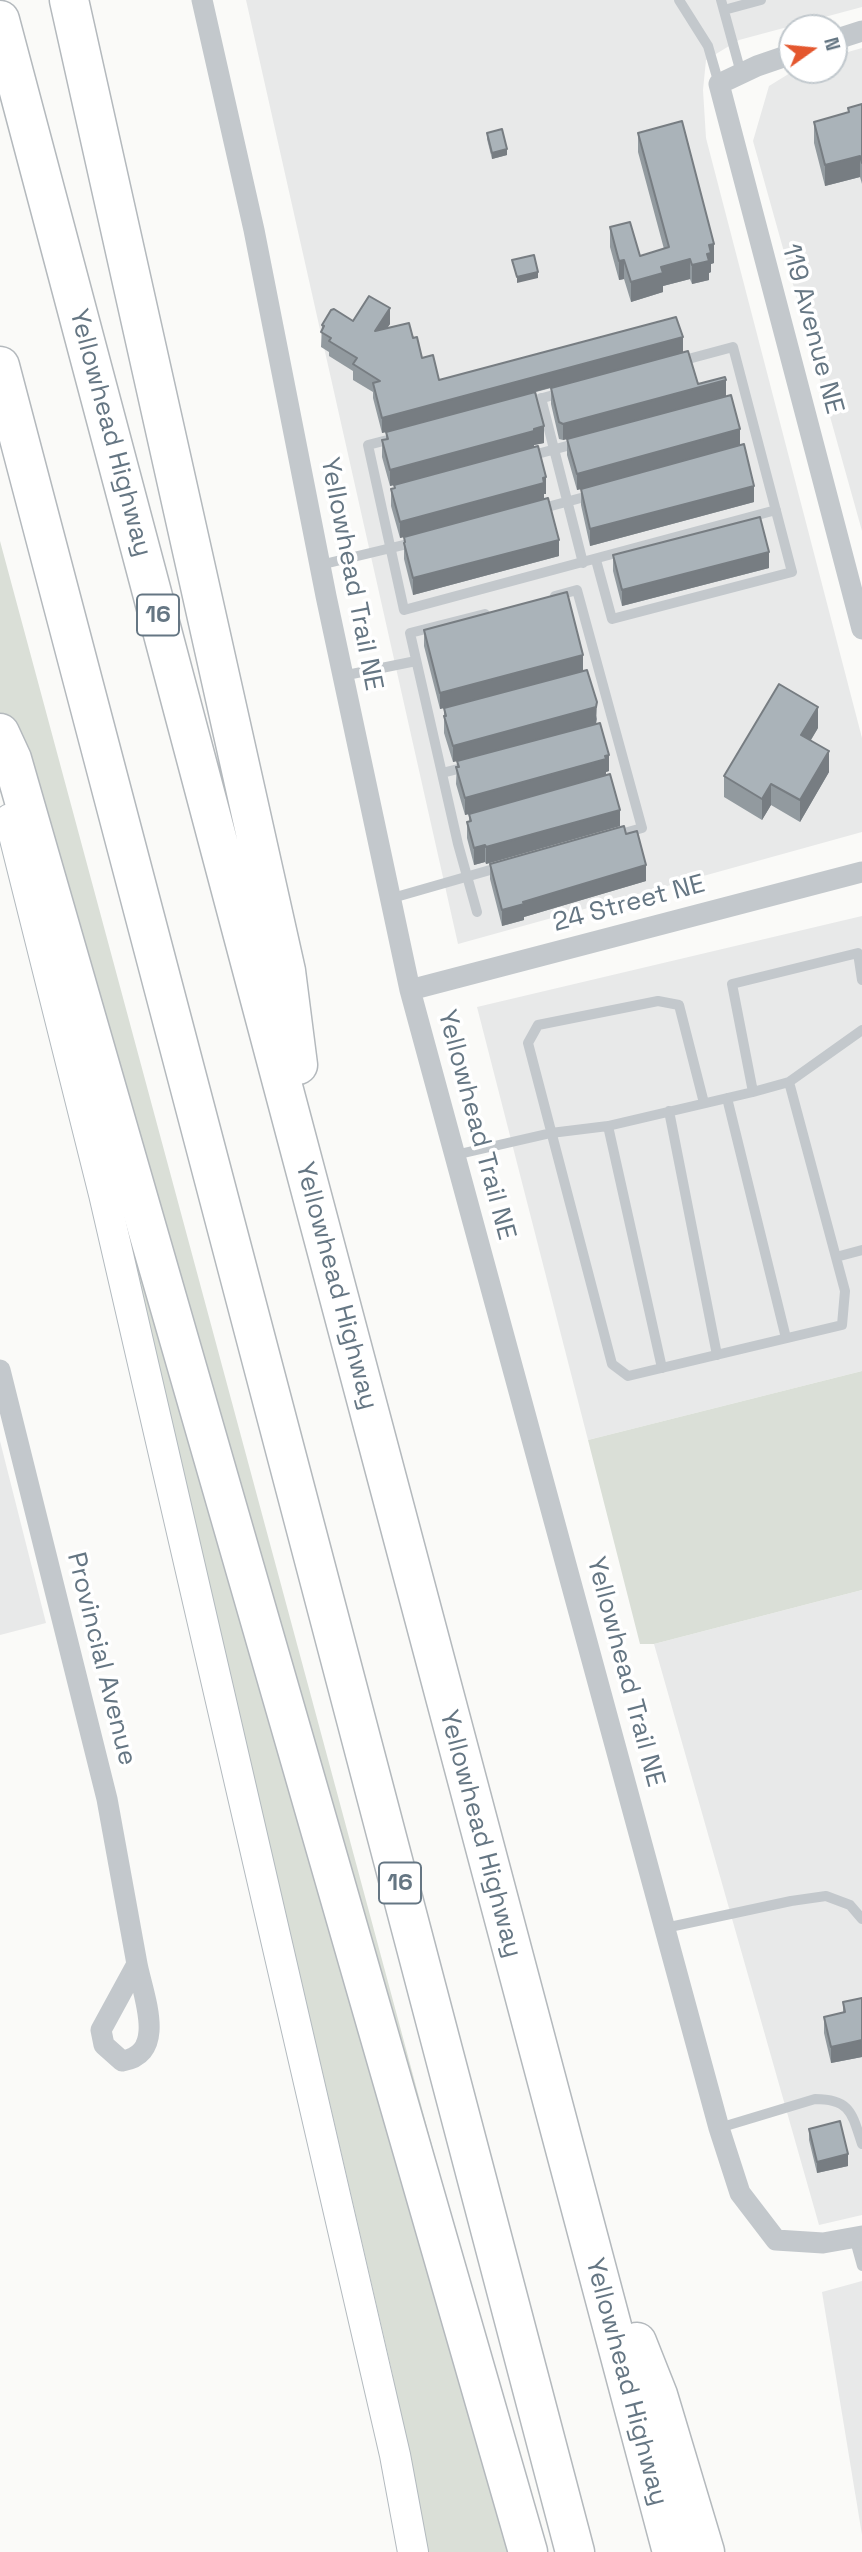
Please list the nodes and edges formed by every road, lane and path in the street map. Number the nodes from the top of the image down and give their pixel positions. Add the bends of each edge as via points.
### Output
1 (69, 0) edge
2 (202, 0) edge
3 (679, 0) edge
4 (761, 0) edge
5 (723, 5) edge
6 (0, 20) edge
7 (778, 59) edge
8 (741, 73) junction
9 (719, 84) junction
10 (669, 364) edge
11 (0, 366) edge
12 (580, 388) edge
13 (541, 398) junction
14 (747, 399) junction
15 (734, 402) edge
16 (514, 405) edge
17 (408, 434) edge
18 (593, 439) edge
19 (760, 448) junction
20 (554, 449) junction
21 (747, 452) edge
22 (514, 460) edge
23 (606, 491) edge
24 (393, 493) edge
25 (379, 497) junction
26 (567, 501) junction
27 (776, 510) junction
28 (529, 512) edge
29 (429, 538) edge
30 (391, 548) junction
31 (596, 560) junction
32 (583, 563) junction
33 (320, 565) junction
34 (538, 600) edge
35 (404, 610) junction
36 (500, 610) edge
37 (862, 629) edge
38 (410, 633) junction
39 (416, 661) junction
40 (600, 675) junction
41 (342, 676) junction
42 (587, 678) edge
43 (443, 717) edge
44 (430, 720) junction
45 (615, 727) junction
46 (601, 731) edge
47 (0, 733) edge
48 (482, 762) edge
49 (442, 773) junction
50 (628, 777) junction
51 (0, 781) edge
52 (615, 781) edge
53 (467, 822) edge
54 (454, 826) junction
55 (602, 839) edge
56 (521, 861) edge
57 (862, 872) edge
58 (467, 876) junction
59 (389, 899) junction
60 (477, 912) dead end
61 (862, 980) edge
62 (410, 990) junction
63 (862, 1030) edge
64 (789, 1082) junction
65 (753, 1092) junction
66 (727, 1098) junction
67 (704, 1103) junction
68 (669, 1111) junction
69 (608, 1126) junction
70 (551, 1133) junction
71 (455, 1155) junction
72 (316, 1210) junction
73 (862, 1250) edge
74 (836, 1257) junction
75 (786, 1338) junction
76 (717, 1355) junction
77 (662, 1368) junction
78 (0, 1370) edge
79 (862, 1919) edge
80 (665, 1928) junction
81 (137, 1964) dead end
82 (719, 2128) junction
83 (862, 2144) edge
84 (569, 2167) junction
85 (858, 2236) edge
86 (862, 2266) edge
87 (413, 2552) edge
88 (528, 2552) edge
89 (575, 2552) edge
90 (672, 2552) edge
91 (705, 2552) edge

1 - 72 highway via 286,971
2 - 33 street, Yellowhead Trail NE via 254,230
3 - 9 lane via 708,46
4 - 5 lane
5 - 8 lane
6 - 72 highway, Yellowhead Highway / 16
7 - 8 street
8 - 9 street
9 - 37 street, 119 Avenue NE
10 - 14 lane via 733,346
11 - 89 highway, 16
12 - 13 lane
13 - 16 lane
13 - 20 lane
14 - 15 lane
14 - 19 lane
17 - 25 lane via 368,445
18 - 20 lane
19 - 21 lane
19 - 27 lane
20 - 22 lane
20 - 26 lane
23 - 26 lane
24 - 25 lane
25 - 30 lane
26 - 28 lane
26 - 32 lane
27 - 31 lane
27 - 31 lane via 792,572 612,619
29 - 30 lane
30 - 33 lane
30 - 35 lane
31 - 32 lane
32 - 35 lane
33 - 41 street, Yellowhead Trail NE
34 - 40 lane via 577,590
35 - 38 lane
36 - 38 lane
38 - 39 lane
39 - 41 lane
39 - 44 lane
40 - 42 lane
40 - 45 lane
41 - 59 street, Yellowhead Trail NE
43 - 44 lane
44 - 49 lane
45 - 46 lane
45 - 50 lane
47 - 88 highway via 12,758
48 - 49 lane
49 - 54 lane
50 - 52 lane
50 - 55 lane via 642,828
51 - 87 main road via 110,1220 389,2428
53 - 54 lane
54 - 58 lane
56 - 58 lane
57 - 62 street, 24 Street NE
58 - 59 lane
58 - 60 lane
59 - 62 street, Yellowhead Trail NE
61 - 65 lane via 858,953 732,984
62 - 71 street, Yellowhead Trail NE
63 - 64 lane
64 - 65 lane
64 - 74 lane
65 - 66 lane
66 - 67 lane
66 - 75 lane
67 - 68 lane
67 - 70 lane via 680,1005 658,1001 538,1025 528,1044
68 - 69 lane
68 - 76 lane
69 - 70 lane
69 - 77 lane
70 - 71 lane
70 - 77 lane via 612,1364 628,1377
71 - 80 street, Yellowhead Trail NE
72 - 84 highway, Yellowhead Highway / 16
73 - 74 lane
74 - 75 lane via 845,1291 842,1325
75 - 76 lane
76 - 77 lane
78 - 81 street, Provincial Avenue via 107,1799
79 - 80 lane via 850,1905 826,1896
80 - 82 street, Yellowhead Trail NE
82 - 83 lane via 828,2099 849,2108
82 - 85 street, Yellowhead Trail NE via 740,2193 776,2240 823,2243
84 - 90 highway, Yellowhead Highway / 16
84 - 91 highway via 658,2395
85 - 86 lane

